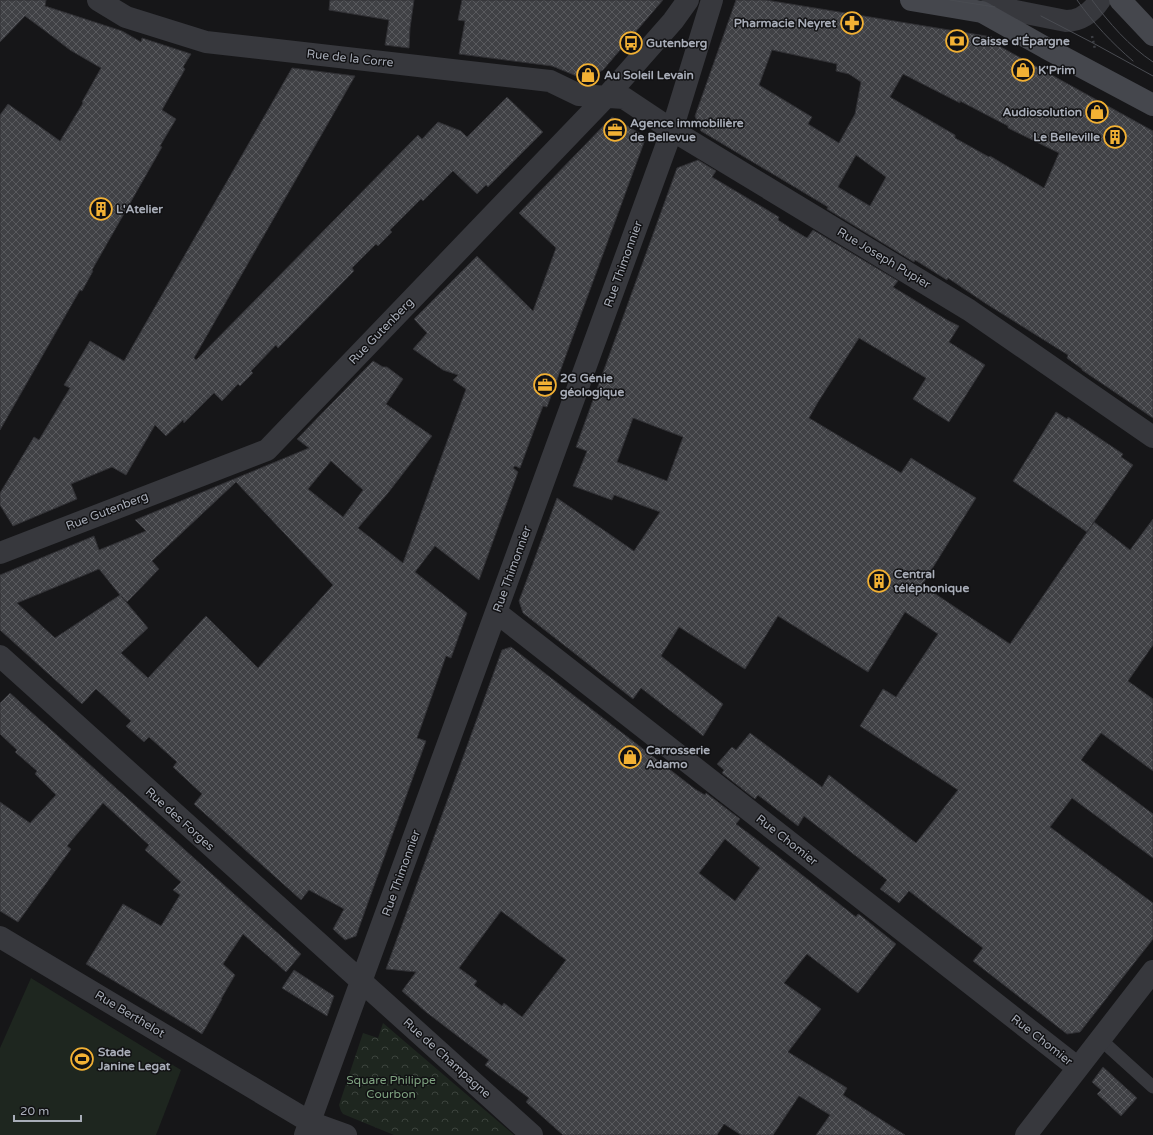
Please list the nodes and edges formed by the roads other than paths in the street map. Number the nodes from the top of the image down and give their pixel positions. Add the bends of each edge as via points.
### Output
1 (98, 0) edge
2 (688, 0) edge
3 (712, 0) edge
4 (911, 0) edge
5 (1100, 0) edge
6 (1120, 0) edge
7 (980, 7) edge
8 (1153, 35) edge
9 (607, 96) junction
10 (1153, 105) edge
11 (672, 130) junction
12 (1153, 437) edge
13 (0, 553) edge
14 (496, 612) junction
15 (0, 656) edge
16 (0, 936) edge
17 (1153, 971) edge
18 (361, 982) junction
19 (1100, 1039) junction
20 (1078, 1068) junction
21 (1153, 1087) edge
22 (308, 1128) edge
23 (346, 1135) edge
24 (532, 1135) edge
25 (1026, 1135) edge

1 - 9 street, Rue de la Corre via 126,17 206,42 550,81 578,95
2 - 9 street, Rue Gutenberg via 673,21
3 - 11 street, Rue Thimonnier
4 - 7 main road
5 - 7 street via 1078,20 1066,21
6 - 8 main road
7 - 10 main road via 1046,48
9 - 11 street, Rue Joseph Pupier via 624,98
9 - 13 street, Rue Gutenberg via 267,450
11 - 12 street, Rue Joseph Pupier via 969,310
11 - 14 street, Rue Thimonnier
14 - 18 street, Rue Thimonnier
14 - 20 street, Rue Chomier
15 - 18 street, Rue des Forges
16 - 22 street, Rue Berthelot
17 - 19 street
18 - 22 street, Rue Thimonnier
18 - 24 street, Rue de Champagne
19 - 20 street
19 - 21 lane
20 - 25 street
22 - 23 street, Rue Berthelot

